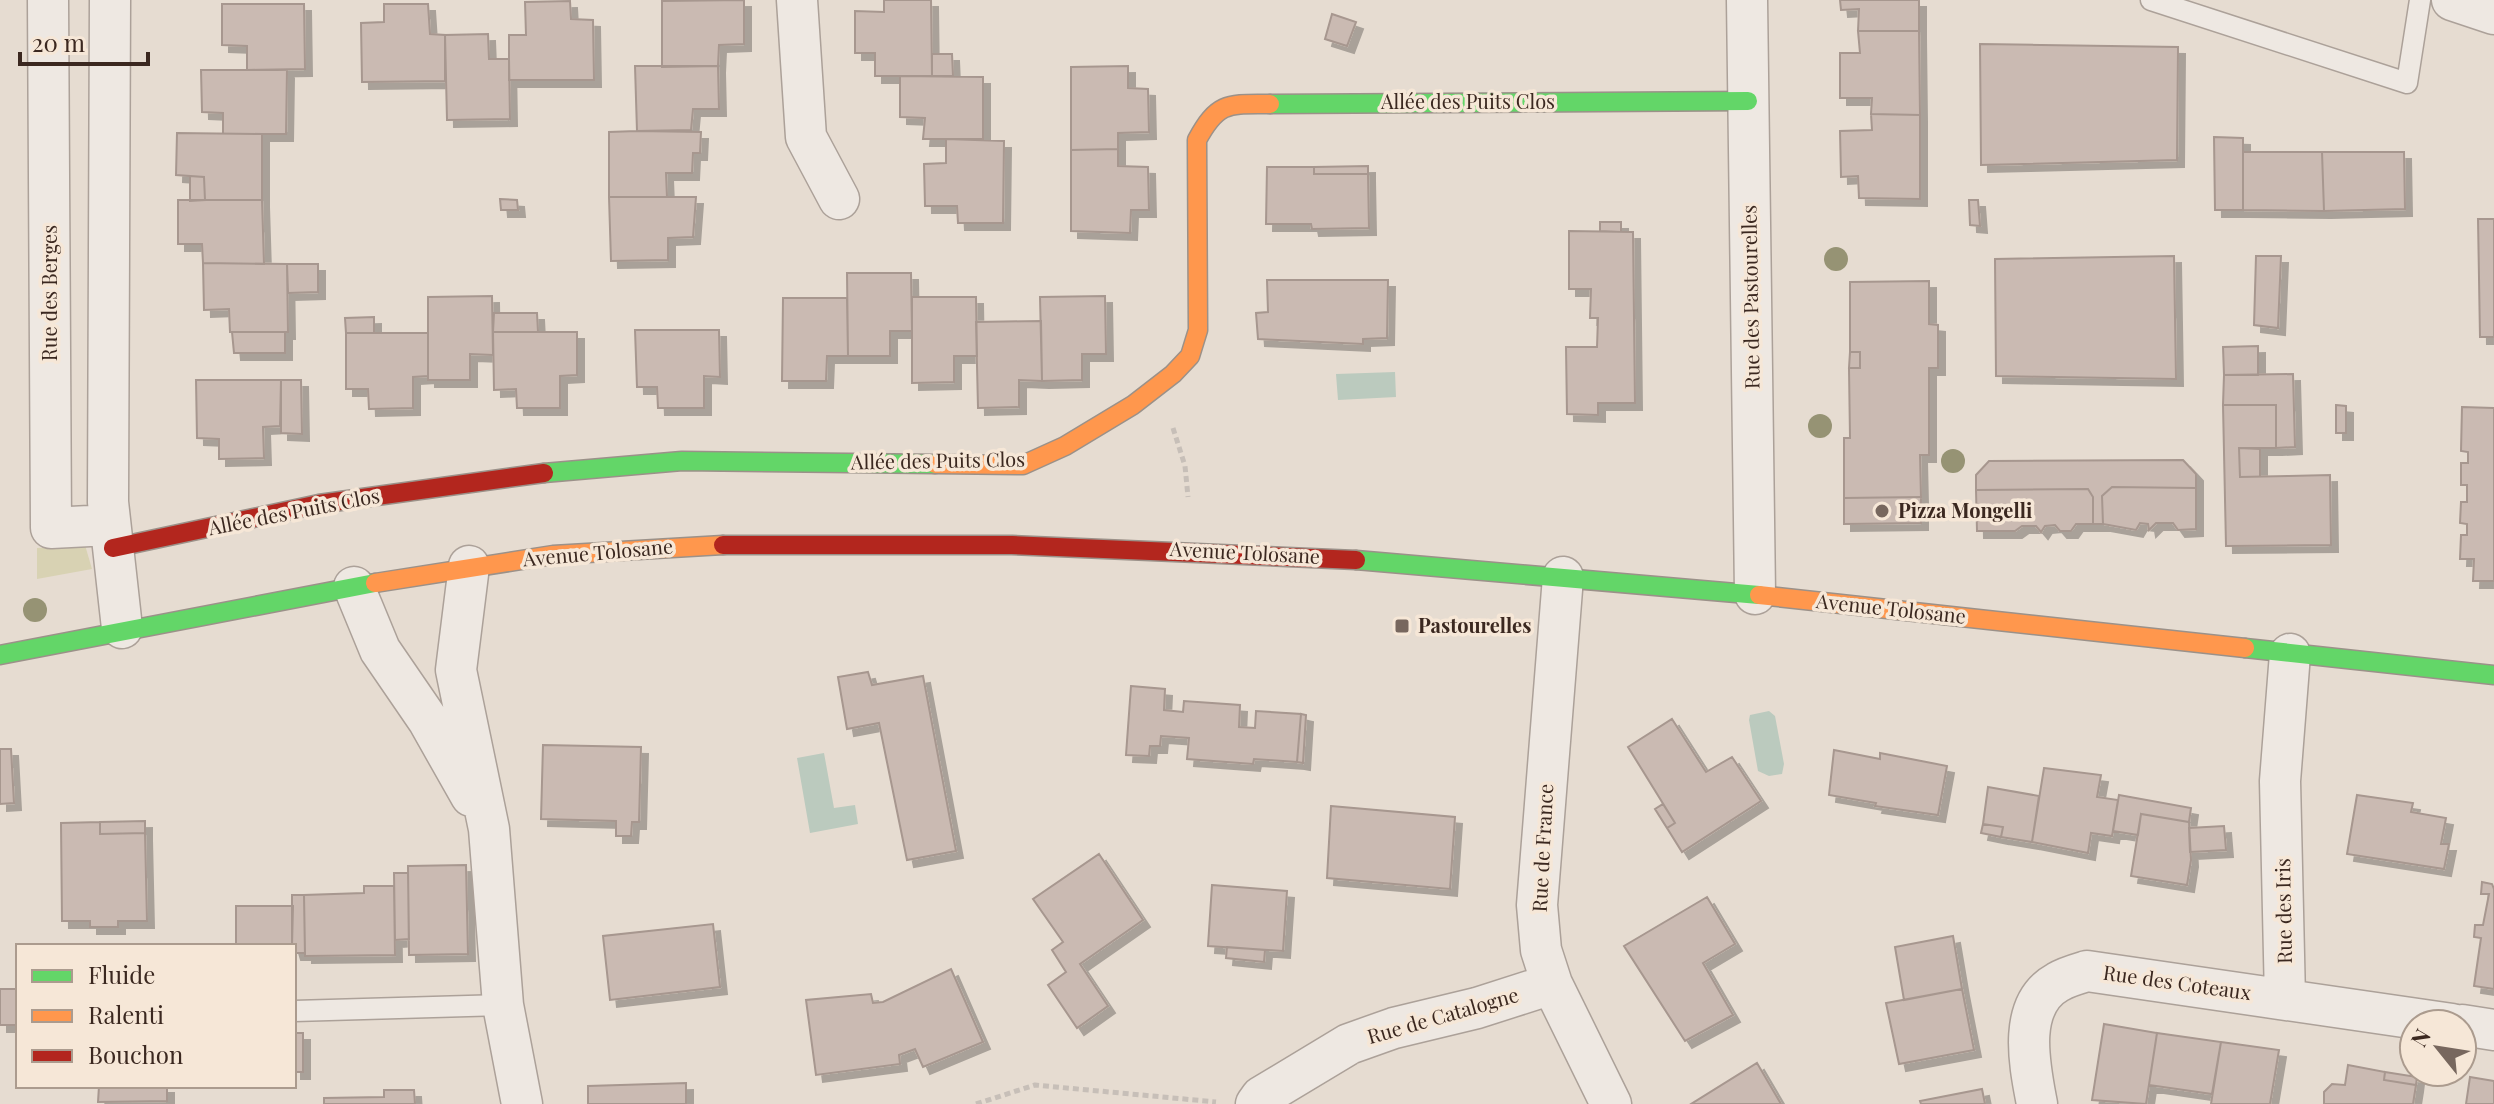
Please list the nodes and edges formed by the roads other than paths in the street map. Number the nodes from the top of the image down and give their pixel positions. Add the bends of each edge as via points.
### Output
1 (48, 0) edge
2 (110, 0) edge
3 (797, 0) edge
4 (1747, 0) edge
5 (2151, 0) edge
6 (2420, 0) edge
7 (2452, 0) edge
8 (2494, 14) edge
9 (1748, 101) junction
10 (839, 199) dead end
11 (111, 537) junction
12 (469, 566) junction
13 (1563, 577) junction
14 (354, 587) junction
15 (1755, 594) junction
16 (122, 628) junction
17 (2290, 654) junction
18 (0, 655) edge
19 (2494, 675) edge
20 (489, 829) junction
21 (1552, 984) junction
22 (2285, 999) junction
23 (503, 1005) junction
24 (296, 1011) edge
25 (2398, 1016) edge
26 (522, 1104) edge
27 (1256, 1104) edge
28 (1611, 1104) edge
29 (2037, 1104) edge

1 - 11 street, Rue des Berges via 51,528
2 - 11 street
3 - 10 street via 806,137
4 - 9 street, Rue des Pastourelles
5 - 6 lane via 2407,83
7 - 8 street
9 - 11 main road, Allée des Puits Clos via 1227,104 1209,118 1197,140 1198,330 1190,356 1160,385 1060,450 1023,465 682,461 581,468
9 - 15 street, Rue des Pastourelles
11 - 16 street
12 - 13 main road, Avenue Tolosane via 689,546 912,544 1271,553
12 - 14 main road, Avenue Tolosane
12 - 20 street via 456,670
13 - 15 main road, Avenue Tolosane
13 - 21 street, Rue de France via 1537,905 1541,950
14 - 16 main road, Avenue Tolosane
14 - 20 street via 380,650 428,720
15 - 17 main road, Avenue Tolosane
16 - 18 main road, Avenue Tolosane
17 - 19 main road, Avenue Tolosane
17 - 22 street, Rue des Iris via 2280,781
20 - 23 street
21 - 27 street, Rue de Catalogne via 1349,1044
21 - 28 street, Rue de France
22 - 25 street
22 - 29 street, Rue des Coteaux via 2087,971 2055,983 2040,1001 2031,1025 2028,1054
23 - 24 lane
23 - 26 street

